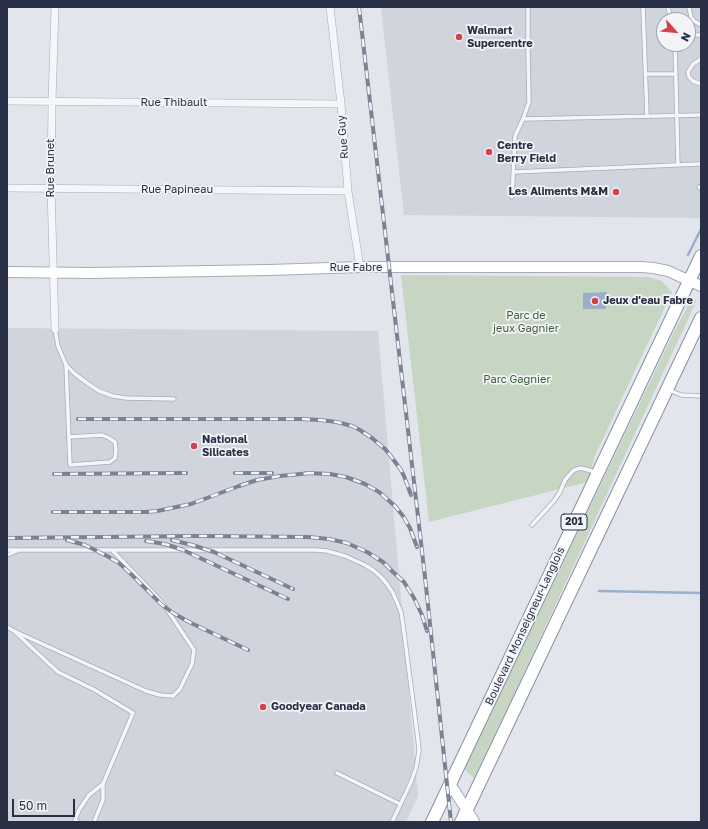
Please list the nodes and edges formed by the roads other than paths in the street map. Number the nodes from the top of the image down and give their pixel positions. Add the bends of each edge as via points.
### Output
1 (55, 7) edge
2 (330, 7) edge
3 (528, 7) edge
4 (643, 7) edge
5 (689, 7) edge
6 (701, 25) edge
7 (675, 52) edge
8 (701, 59) edge
9 (646, 74) junction
10 (676, 74) junction
11 (701, 84) edge
12 (7, 101) edge
13 (52, 102) junction
14 (341, 104) junction
15 (677, 115) junction
16 (701, 115) edge
17 (647, 116) junction
18 (523, 118) junction
19 (700, 164) dead end
20 (678, 165) junction
21 (514, 172) junction
22 (7, 188) edge
23 (51, 189) junction
24 (348, 191) junction
25 (512, 197) dead end
26 (701, 256) edge
27 (360, 268) junction
28 (7, 272) edge
29 (54, 273) junction
30 (689, 281) junction
31 (701, 286) edge
32 (701, 318) edge
33 (55, 329) joint
34 (66, 365) junction
35 (667, 389) junction
36 (701, 396) edge
37 (174, 399) dead end
38 (69, 437) junction
39 (598, 474) junction
40 (532, 525) dead end
41 (7, 550) edge
42 (21, 550) junction
43 (112, 550) junction
44 (7, 555) edge
45 (7, 627) edge
46 (14, 632) junction
47 (337, 773) dead end
48 (103, 784) junction
49 (450, 784) junction
50 (400, 804) junction
51 (467, 810) junction
52 (78, 822) edge
53 (94, 822) edge
54 (392, 822) edge
55 (432, 822) edge
56 (461, 822) edge
57 (474, 822) edge

1 - 13 street, Rue Brunet
2 - 14 street, Rue Guy
3 - 18 lane via 530,102
4 - 9 lane
5 - 6 lane via 691,17
7 - 10 lane
8 - 11 lane via 693,64 688,72 693,81
9 - 10 lane
9 - 17 lane
10 - 15 lane
12 - 13 street, Rue Thibault
13 - 14 street, Rue Thibault
13 - 23 street, Rue Brunet
14 - 24 street, Rue Guy
15 - 16 lane
15 - 17 lane
15 - 20 lane
17 - 18 lane
18 - 21 lane via 515,136
19 - 20 lane
20 - 21 lane
21 - 25 lane
22 - 23 street, Rue Papineau
23 - 24 street, Rue Papineau
23 - 29 street, Rue Brunet
24 - 27 street, Rue Guy
26 - 30 highway, Boulevard Monseigneur-Langlois / 201
27 - 29 street, Rue Fabre
27 - 30 street, Rue Fabre via 648,268 668,271
28 - 29 street, Rue Fabre
29 - 33 street, Rue Brunet
30 - 31 street, Rue Fabre
30 - 39 highway, Boulevard Monseigneur-Langlois / 201
32 - 35 highway, 201
33 - 34 lane via 58,346
34 - 37 lane via 86,383 113,396
34 - 38 lane
35 - 36 lane via 681,395
35 - 51 highway, 201
38 - 38 lane via 70,465 110,462 115,458 115,442 109,438 102,435
39 - 40 lane via 580,468 574,470 554,501
39 - 49 highway, Boulevard Monseigneur-Langlois / 201
41 - 42 lane
42 - 43 lane
42 - 44 lane
43 - 46 lane via 160,600 194,650 192,664 180,689 173,696 146,691
43 - 50 lane via 327,551 365,565 381,577 393,593 401,612 419,751 411,782
45 - 46 lane
46 - 48 lane via 58,672 93,688 132,713
47 - 50 lane
48 - 52 lane via 89,795 79,810 75,820
48 - 53 lane via 103,800
49 - 51 street
49 - 55 highway, Boulevard Monseigneur-Langlois / 201
50 - 54 lane
51 - 56 highway, 201
51 - 57 street

